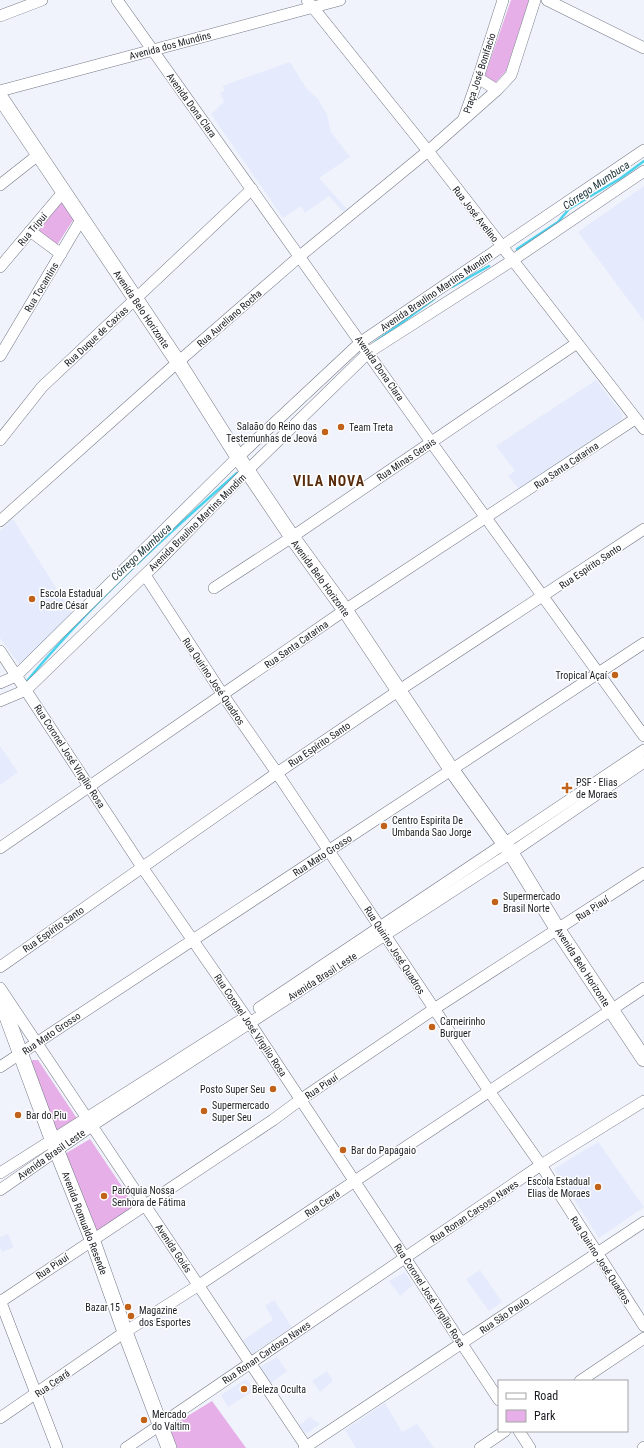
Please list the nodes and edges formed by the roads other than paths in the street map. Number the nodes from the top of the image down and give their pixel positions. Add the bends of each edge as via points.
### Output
1 (42, 0) edge
2 (117, 0) edge
3 (340, 0) edge
4 (502, 0) edge
5 (535, 0) edge
6 (547, 0) edge
7 (310, 4) edge
8 (0, 16) edge
9 (644, 48) edge
10 (152, 50) junction
11 (478, 78) junction
12 (497, 90) junction
13 (0, 91) edge
14 (0, 97) edge
15 (463, 121) junction
16 (644, 150) edge
17 (428, 151) junction
18 (38, 155) junction
19 (644, 171) edge
20 (0, 186) edge
21 (252, 189) junction
22 (64, 191) junction
23 (82, 218) junction
24 (30, 231) junction
25 (502, 247) junction
26 (61, 254) junction
27 (300, 256) junction
28 (513, 260) junction
29 (0, 267) edge
30 (136, 299) junction
31 (361, 342) junction
32 (577, 343) junction
33 (369, 352) junction
34 (0, 356) edge
35 (178, 362) junction
36 (635, 419) junction
37 (644, 429) edge
38 (0, 440) edge
39 (431, 442) junction
40 (238, 457) junction
41 (247, 471) junction
42 (487, 517) junction
43 (0, 521) edge
44 (644, 530) edge
45 (292, 537) junction
46 (145, 575) junction
47 (214, 588) dead end
48 (544, 596) junction
49 (345, 610) junction
50 (644, 643) edge
51 (0, 651) edge
52 (599, 672) junction
53 (16, 676) junction
54 (0, 683) edge
55 (26, 690) junction
56 (398, 691) junction
57 (223, 695) junction
58 (0, 701) edge
59 (644, 736) edge
60 (644, 750) edge
61 (644, 762) edge
62 (451, 769) junction
63 (277, 773) junction
64 (89, 786) junction
65 (0, 848) edge
66 (508, 849) junction
67 (329, 851) junction
68 (142, 867) junction
69 (644, 874) edge
70 (383, 930) junction
71 (558, 930) junction
72 (193, 939) junction
73 (0, 967) edge
74 (0, 988) edge
75 (644, 988) edge
76 (0, 998) edge
77 (434, 1009) junction
78 (611, 1010) junction
79 (247, 1020) junction
80 (37, 1042) junction
81 (22, 1053) junction
82 (644, 1059) edge
83 (0, 1068) edge
84 (489, 1091) junction
85 (300, 1100) junction
86 (644, 1101) edge
87 (90, 1121) junction
88 (55, 1145) junction
89 (541, 1165) junction
90 (0, 1173) edge
91 (354, 1181) junction
92 (0, 1190) edge
93 (144, 1204) junction
94 (644, 1222) edge
95 (92, 1239) junction
96 (596, 1254) junction
97 (406, 1257) junction
98 (199, 1285) junction
99 (0, 1301) edge
100 (644, 1326) edge
101 (125, 1332) junction
102 (644, 1338) edge
103 (461, 1343) junction
104 (250, 1363) junction
105 (581, 1380) edge
106 (36, 1394) junction
107 (498, 1398) edge
108 (0, 1418) edge
109 (159, 1426) junction
110 (504, 1432) edge
111 (520, 1432) edge
112 (58, 1448) edge
113 (126, 1448) edge
114 (169, 1448) edge
115 (306, 1448) edge
116 (480, 1448) edge
117 (530, 1448) edge

1 - 8 street
2 - 10 street, Avenida Dona Clara
3 - 7 street, Avenida dos Mundins
4 - 11 street, Praça José Bonifacio
5 - 12 street, Praça José Bonifacio via 511,75
6 - 9 street
7 - 10 street, Avenida dos Mundins
7 - 17 street, Rua José Avelino
10 - 13 street, Avenida dos Mundins
10 - 21 street, Avenida Dona Clara
11 - 12 street
11 - 15 street, Praça José Bonifacio
12 - 15 street, Praça José Bonifacio
14 - 18 street, Avenida Belo Horizonte
15 - 17 street, Rua Aureliano Rocha
16 - 25 street, Avenida Braulino Martins Mundim
17 - 25 street, Rua José Avelino
17 - 27 street, Rua Aureliano Rocha
18 - 20 street
18 - 22 street, Avenida Belo Horizonte
19 - 28 street, Avenida Braulino Martins Mundim
21 - 27 street, Avenida Dona Clara
21 - 30 street, Rua Duque de Caxias
22 - 23 street, Avenida Belo Horizonte
22 - 24 street, Rua Tripuí
23 - 26 street, Rua Tocantins
23 - 30 street, Avenida Belo Horizonte
24 - 26 street
24 - 29 street, Rua Tripuí
25 - 28 street, Rua José Avelino
25 - 31 street, Avenida Braulino Martins Mundim
26 - 34 street, Rua Tocantins
27 - 31 street, Avenida Dona Clara
27 - 35 street, Rua Aureliano Rocha
28 - 32 street, Rua José Avelino
28 - 33 street, Avenida Braulino Martins Mundim
30 - 35 street, Avenida Belo Horizonte
30 - 38 street, Rua Duque de Caxias via 42,386
31 - 33 street, Avenida Dona Clara
31 - 40 street, Avenida Braulino Martins Mundim
32 - 36 street, Rua José Avelino
32 - 39 street, Rua Minas Gerais
33 - 39 street, Avenida Dona Clara
33 - 41 street, Avenida Braulino Martins Mundim
35 - 40 street, Avenida Belo Horizonte
35 - 43 street, Rua Aureliano Rocha
36 - 37 street, Rua José Avelino
36 - 42 street, Rua Santa Catarina
39 - 42 street, Avenida Dona Clara
39 - 45 street, Rua Minas Gerais
40 - 41 street, Avenida Belo Horizonte
40 - 53 street, Avenida Braulino Martins Mundim
41 - 45 street, Avenida Belo Horizonte
41 - 46 street, Avenida Braulino Martins Mundim
42 - 48 street, Avenida Dona Clara
42 - 49 street, Rua Santa Catarina
44 - 48 street, Rua Espírito Santo
45 - 47 street, Rua Minas Gerais
45 - 49 street, Avenida Belo Horizonte
46 - 55 street, Avenida Braulino Martins Mundim
46 - 57 street, Rua Quirino José Quadros
48 - 52 street, Avenida Dona Clara
48 - 56 street, Rua Espírito Santo
49 - 56 street, Avenida Belo Horizonte
49 - 57 street, Rua Santa Catarina
50 - 52 street, Rua Mato Grosso
51 - 53 street, Rua Coronel José Virgílio Rosa
52 - 59 street, Avenida Dona Clara
52 - 62 street, Rua Mato Grosso
53 - 54 street, Avenida Braulino Martins Mundim
53 - 55 street, Rua Coronel José Virgílio Rosa
55 - 58 street, Avenida Braulino Martins Mundim
55 - 64 street, Rua Coronel José Virgílio Rosa
56 - 62 street, Avenida Belo Horizonte
56 - 63 street, Rua Espírito Santo
57 - 63 street, Rua Quirino José Quadros
57 - 64 street, Rua Santa Catarina
60 - 66 street, Avenida Brasil Leste
61 - 66 street, Avenida Brasil Leste
62 - 66 street, Avenida Belo Horizonte
62 - 67 street, Rua Mato Grosso
63 - 67 street, Rua Quirino José Quadros
63 - 68 street, Rua Espírito Santo
64 - 65 street, Rua Santa Catarina
64 - 68 street, Rua Coronel José Virgílio Rosa
66 - 70 street, Avenida Brasil Leste
66 - 71 street, Avenida Belo Horizonte
67 - 70 street, Rua Quirino José Quadros
67 - 72 street, Rua Mato Grosso
68 - 72 street, Rua Coronel José Virgílio Rosa
68 - 73 street, Rua Espírito Santo
69 - 71 street, Rua Piauí
70 - 77 street, Rua Quirino José Quadros
70 - 79 street, Avenida Brasil Leste
71 - 77 street, Rua Piauí
71 - 78 street, Avenida Belo Horizonte
72 - 79 street, Rua Coronel José Virgílio Rosa
72 - 80 street, Rua Mato Grosso
74 - 80 street, Avenida Goiás
75 - 78 street, Rua Ceará
76 - 81 street, Avenida Romualdo Resende
77 - 84 street, Rua Quirino José Quadros
77 - 85 street, Rua Piauí
78 - 82 street, Avenida Belo Horizonte
78 - 84 street, Rua Ceará
79 - 85 street, Rua Coronel José Virgílio Rosa
79 - 87 street, Avenida Brasil Leste
80 - 81 street, Rua Mato Grosso
80 - 87 street, Avenida Goiás
81 - 83 street, Rua Mato Grosso
81 - 88 street, Avenida Romualdo Resende
84 - 89 street, Rua Quirino José Quadros
84 - 91 street, Rua Ceará
85 - 91 street, Rua Coronel José Virgílio Rosa
85 - 93 street, Rua Piauí
86 - 89 street, Rua Ronan Carsoso Naves
87 - 88 street, Avenida Brasil Leste
87 - 93 street, Avenida Goiás
88 - 90 street, Avenida Brasil Leste
88 - 92 street, Avenida Brasil Leste
88 - 95 street, Avenida Romualdo Resende
89 - 96 street, Rua Quirino José Quadros
89 - 97 street, Rua Ronan Carsoso Naves
91 - 97 street, Rua Coronel José Virgílio Rosa
91 - 98 street, Rua Ceará
93 - 95 street, Rua Piauí
93 - 98 street, Avenida Goiás
94 - 96 street, Rua São Paulo
95 - 99 street, Rua Piauí
95 - 101 street, Avenida Romualdo Resende
96 - 100 street, Rua Quirino José Quadros
96 - 103 street, Rua São Paulo
97 - 103 street, Rua Coronel José Virgílio Rosa
97 - 104 street, Rua Ronan Cardoso Naves
98 - 101 street, Rua Ceará
98 - 104 street, Avenida Goiás
99 - 106 street
101 - 106 street, Rua Ceará
101 - 109 street, Avenida Romualdo Resende
102 - 105 street
103 - 107 street, Rua Coronel José Virgílio Rosa
103 - 115 street, Rua São Paulo
104 - 109 street, Rua Ronan Cardoso Naves
104 - 115 street, Avenida Goiás
106 - 108 street, Rua Ceará
106 - 112 street
109 - 113 street, Rua Ronan Cardoso Naves
109 - 114 street, Avenida Romualdo Resende
110 - 116 street
111 - 117 street

